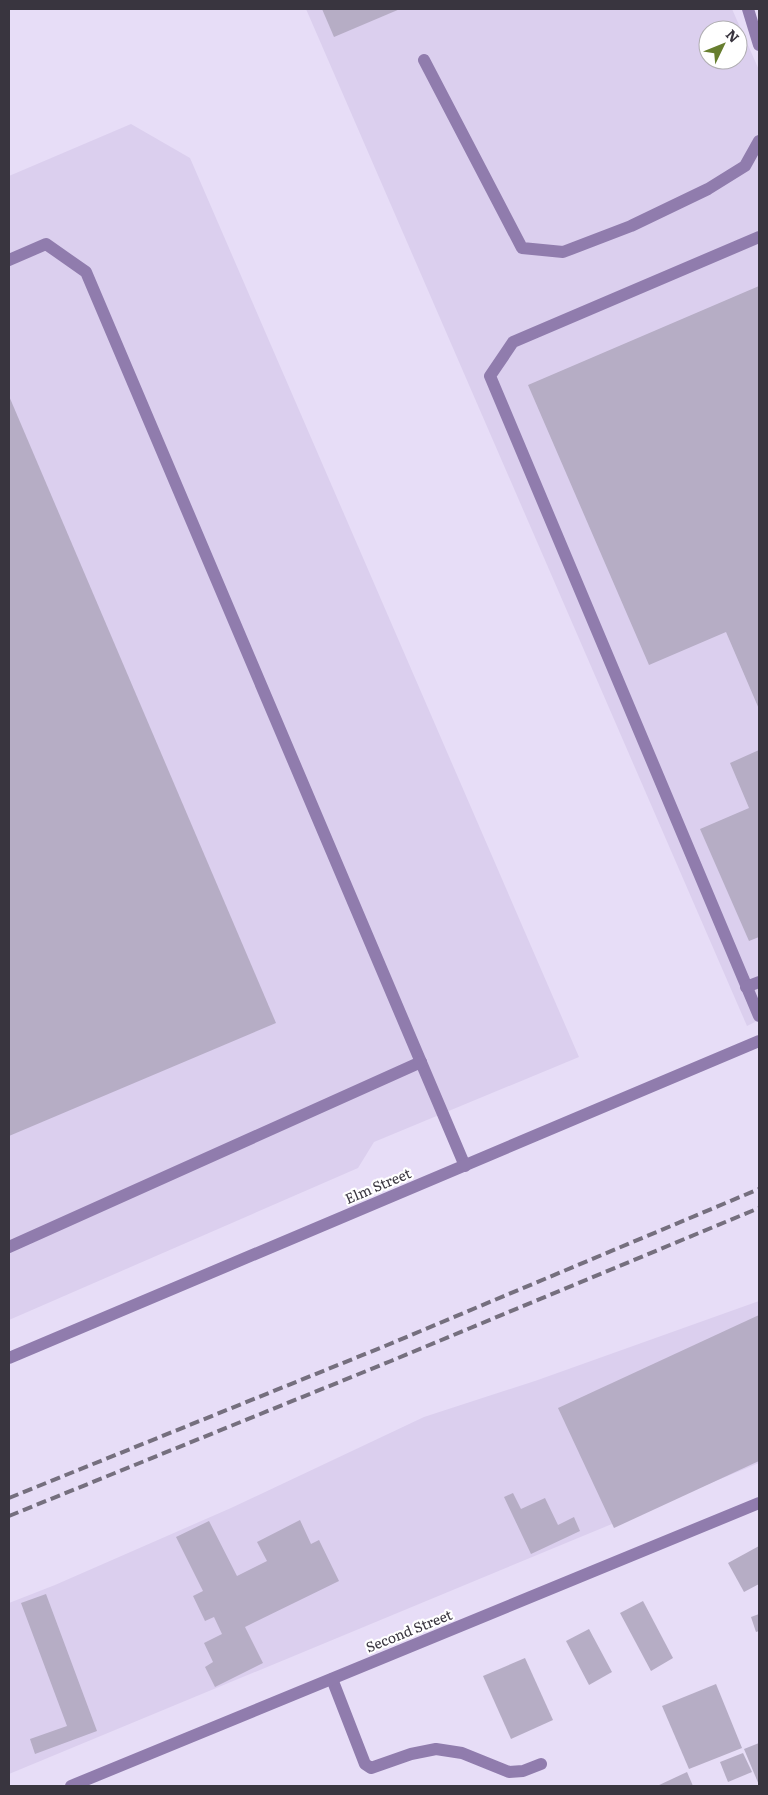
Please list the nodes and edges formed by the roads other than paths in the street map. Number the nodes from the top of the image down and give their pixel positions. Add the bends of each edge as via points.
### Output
1 (748, 9) edge
2 (759, 45) edge
3 (424, 60) dead end
4 (759, 141) edge
5 (759, 237) edge
6 (9, 260) edge
7 (759, 982) edge
8 (746, 987) junction
9 (759, 1016) edge
10 (759, 1041) edge
11 (421, 1062) junction
12 (465, 1166) junction
13 (9, 1247) edge
14 (9, 1358) edge
15 (759, 1503) edge
16 (332, 1679) junction
17 (541, 1764) dead end
18 (71, 1786) edge

1 - 2 street
3 - 4 street via 522,248 563,252 630,226 708,189 745,166
5 - 8 street via 513,342 490,376
6 - 11 street via 46,244 86,272
7 - 8 street
8 - 9 street
10 - 12 street, Elm Street
11 - 12 street
11 - 13 street
12 - 14 street, Elm Street
15 - 16 street, Second Street
16 - 17 street via 365,1764 371,1768 436,1749 462,1753 509,1772
16 - 18 street, Second Street

